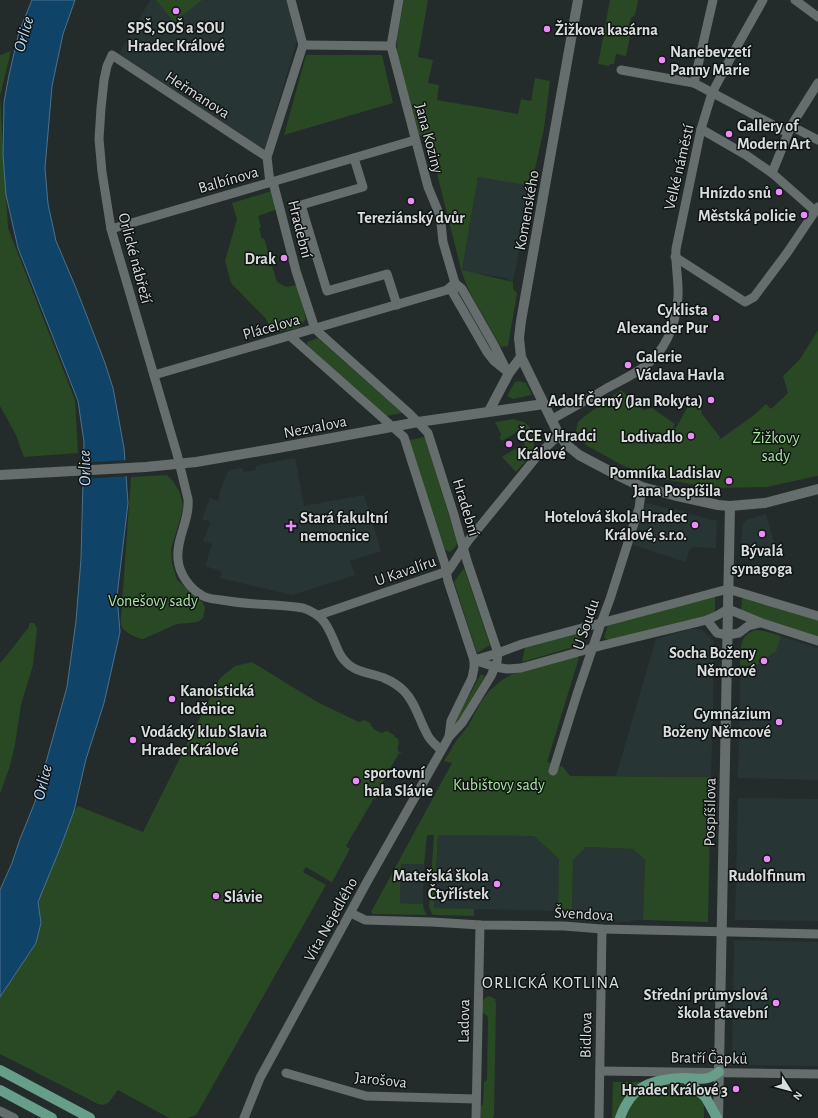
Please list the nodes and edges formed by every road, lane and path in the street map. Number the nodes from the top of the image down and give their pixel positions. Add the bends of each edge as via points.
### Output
1 (291, 0) edge
2 (399, 0) edge
3 (578, 0) edge
4 (713, 0) edge
5 (763, 0) edge
6 (795, 0) edge
7 (818, 17) edge
8 (303, 45) junction
9 (390, 46) junction
10 (112, 55) joint
11 (621, 70) dead end
12 (694, 83) junction
13 (818, 83) edge
14 (712, 93) junction
15 (701, 128) junction
16 (790, 129) junction
17 (414, 140) junction
18 (818, 140) edge
19 (267, 157) junction
20 (354, 158) junction
21 (772, 173) junction
22 (272, 182) junction
23 (816, 209) edge
24 (111, 229) junction
25 (675, 253) junction
26 (455, 283) junction
27 (397, 305) junction
28 (315, 329) junction
29 (290, 336) junction
30 (521, 356) junction
31 (508, 372) junction
32 (154, 375) junction
33 (544, 404) junction
34 (489, 411) junction
35 (551, 420) junction
36 (418, 422) junction
37 (392, 427) junction
38 (559, 435) junction
39 (179, 464) junction
40 (0, 475) edge
41 (642, 487) junction
42 (818, 489) edge
43 (730, 506) junction
44 (464, 548) junction
45 (446, 572) junction
46 (728, 589) junction
47 (728, 609) junction
48 (319, 615) junction
49 (818, 616) edge
50 (707, 620) junction
51 (601, 623) junction
52 (762, 623) junction
53 (727, 635) junction
54 (818, 641) edge
55 (593, 647) junction
56 (498, 653) junction
57 (474, 660) junction
58 (495, 667) junction
59 (449, 737) junction
60 (441, 750) junction
61 (553, 771) dead end
62 (350, 913) junction
63 (480, 925) junction
64 (602, 929) junction
65 (722, 932) junction
66 (818, 934) edge
67 (0, 1070) edge
68 (600, 1071) junction
69 (719, 1072) junction
70 (286, 1073) dead end
71 (818, 1074) edge
72 (685, 1078) junction
73 (0, 1090) edge
74 (476, 1099) junction
75 (0, 1111) edge
76 (14, 1118) edge
77 (52, 1118) edge
78 (90, 1118) edge
79 (244, 1118) edge
80 (476, 1118) edge
81 (599, 1118) edge
82 (620, 1118) edge
83 (718, 1118) edge

1 - 8 street
2 - 9 street, Jana Koziny
3 - 30 street, Komenského via 521,321
4 - 12 street
5 - 14 street, Velké náměstí
6 - 7 street
8 - 9 street
8 - 19 street, Hradební
9 - 17 street, Jana Koziny
10 - 19 street, Heřmanova
10 - 24 street, Orlické nábřeží via 104,80 99,139
11 - 12 street
12 - 14 street
13 - 16 street
14 - 15 street, Velké náměstí
14 - 16 street
15 - 21 street
15 - 25 street, Velké náměstí
16 - 18 street
16 - 21 street
17 - 20 street, Balbínova
17 - 26 street, Jana Koziny via 438,211 443,242
19 - 22 street, Hradební
20 - 22 street, Balbínova
20 - 27 street, Hradební via 363,187 301,204 328,291 387,274
21 - 23 street
22 - 24 street, Balbínova
22 - 28 street, Hradební
23 - 25 street via 754,297 745,302
24 - 32 street, Orlické nábřeží
25 - 35 street, Velké náměstí via 678,297 668,336 660,351 638,371
26 - 27 street, Plácelova via 447,290
26 - 31 street, Jana Koziny via 462,289
27 - 28 street, Plácelova
28 - 29 street, Plácelova
28 - 36 street, Hradební
29 - 32 street, Plácelova
29 - 37 street
30 - 31 street
30 - 33 street, Komenského
31 - 34 street
32 - 39 street, Orlické nábřeží
33 - 34 street, Nezvalova
33 - 35 street, Komenského
34 - 36 street, Nezvalova
35 - 38 street, Komenského
36 - 37 street, Nezvalova
36 - 44 street, Hradební via 428,432
37 - 39 street, Nezvalova
37 - 45 street via 404,437
38 - 41 street, Komenského via 579,455
38 - 44 street, U Kavalíru via 539,454
39 - 40 street, Nezvalova
39 - 48 street via 189,507 178,546 178,560 181,572 195,590 210,598 236,603 303,608
41 - 43 street, Komenského
41 - 51 street, U Soudu via 639,508
42 - 43 street, Komenského via 765,503
43 - 46 street, Pospíšilova
44 - 45 street, U Kavalíru
44 - 56 street, Hradební
45 - 48 street, U Kavalíru
45 - 57 street
46 - 47 street, Pospíšilova
46 - 49 street
46 - 51 street
47 - 50 street
47 - 52 street
47 - 53 street, Pospíšilova
48 - 60 street via 342,658 348,664 384,678 404,691 413,702 430,739
50 - 53 street via 717,633
50 - 55 street
51 - 55 street, U Soudu
51 - 56 street
52 - 53 street
52 - 54 street
53 - 65 street, Pospíšilova
55 - 58 street via 522,668
55 - 61 street, U Soudu
56 - 57 street
56 - 58 street, Víta Nejedlého
57 - 58 street
57 - 59 street, Víta Nejedlého via 472,678 451,721
58 - 59 street, Víta Nejedlého via 462,723
59 - 60 street, Víta Nejedlého
60 - 62 street, Víta Nejedlého
62 - 63 street, Švendova via 365,920
62 - 79 street, Víta Nejedlého via 260,1078
63 - 64 street, Švendova
63 - 74 street, Ladova
64 - 65 street, Švendova
64 - 68 street, Bidlova
65 - 66 street, Švendova
65 - 69 street, Pospíšilova
67 - 78 main road
68 - 69 street, Bratří Čapků
68 - 81 street, Bidlova
69 - 71 street, Bratří Čapků
69 - 72 main road via 707,1079
69 - 83 street, Pospíšilova
70 - 74 street, Jarošova via 366,1096
72 - 82 main road via 650,1082 643,1086 628,1100
72 - 83 main road via 706,1098
73 - 77 main road
74 - 80 street, Ladova
75 - 76 street

